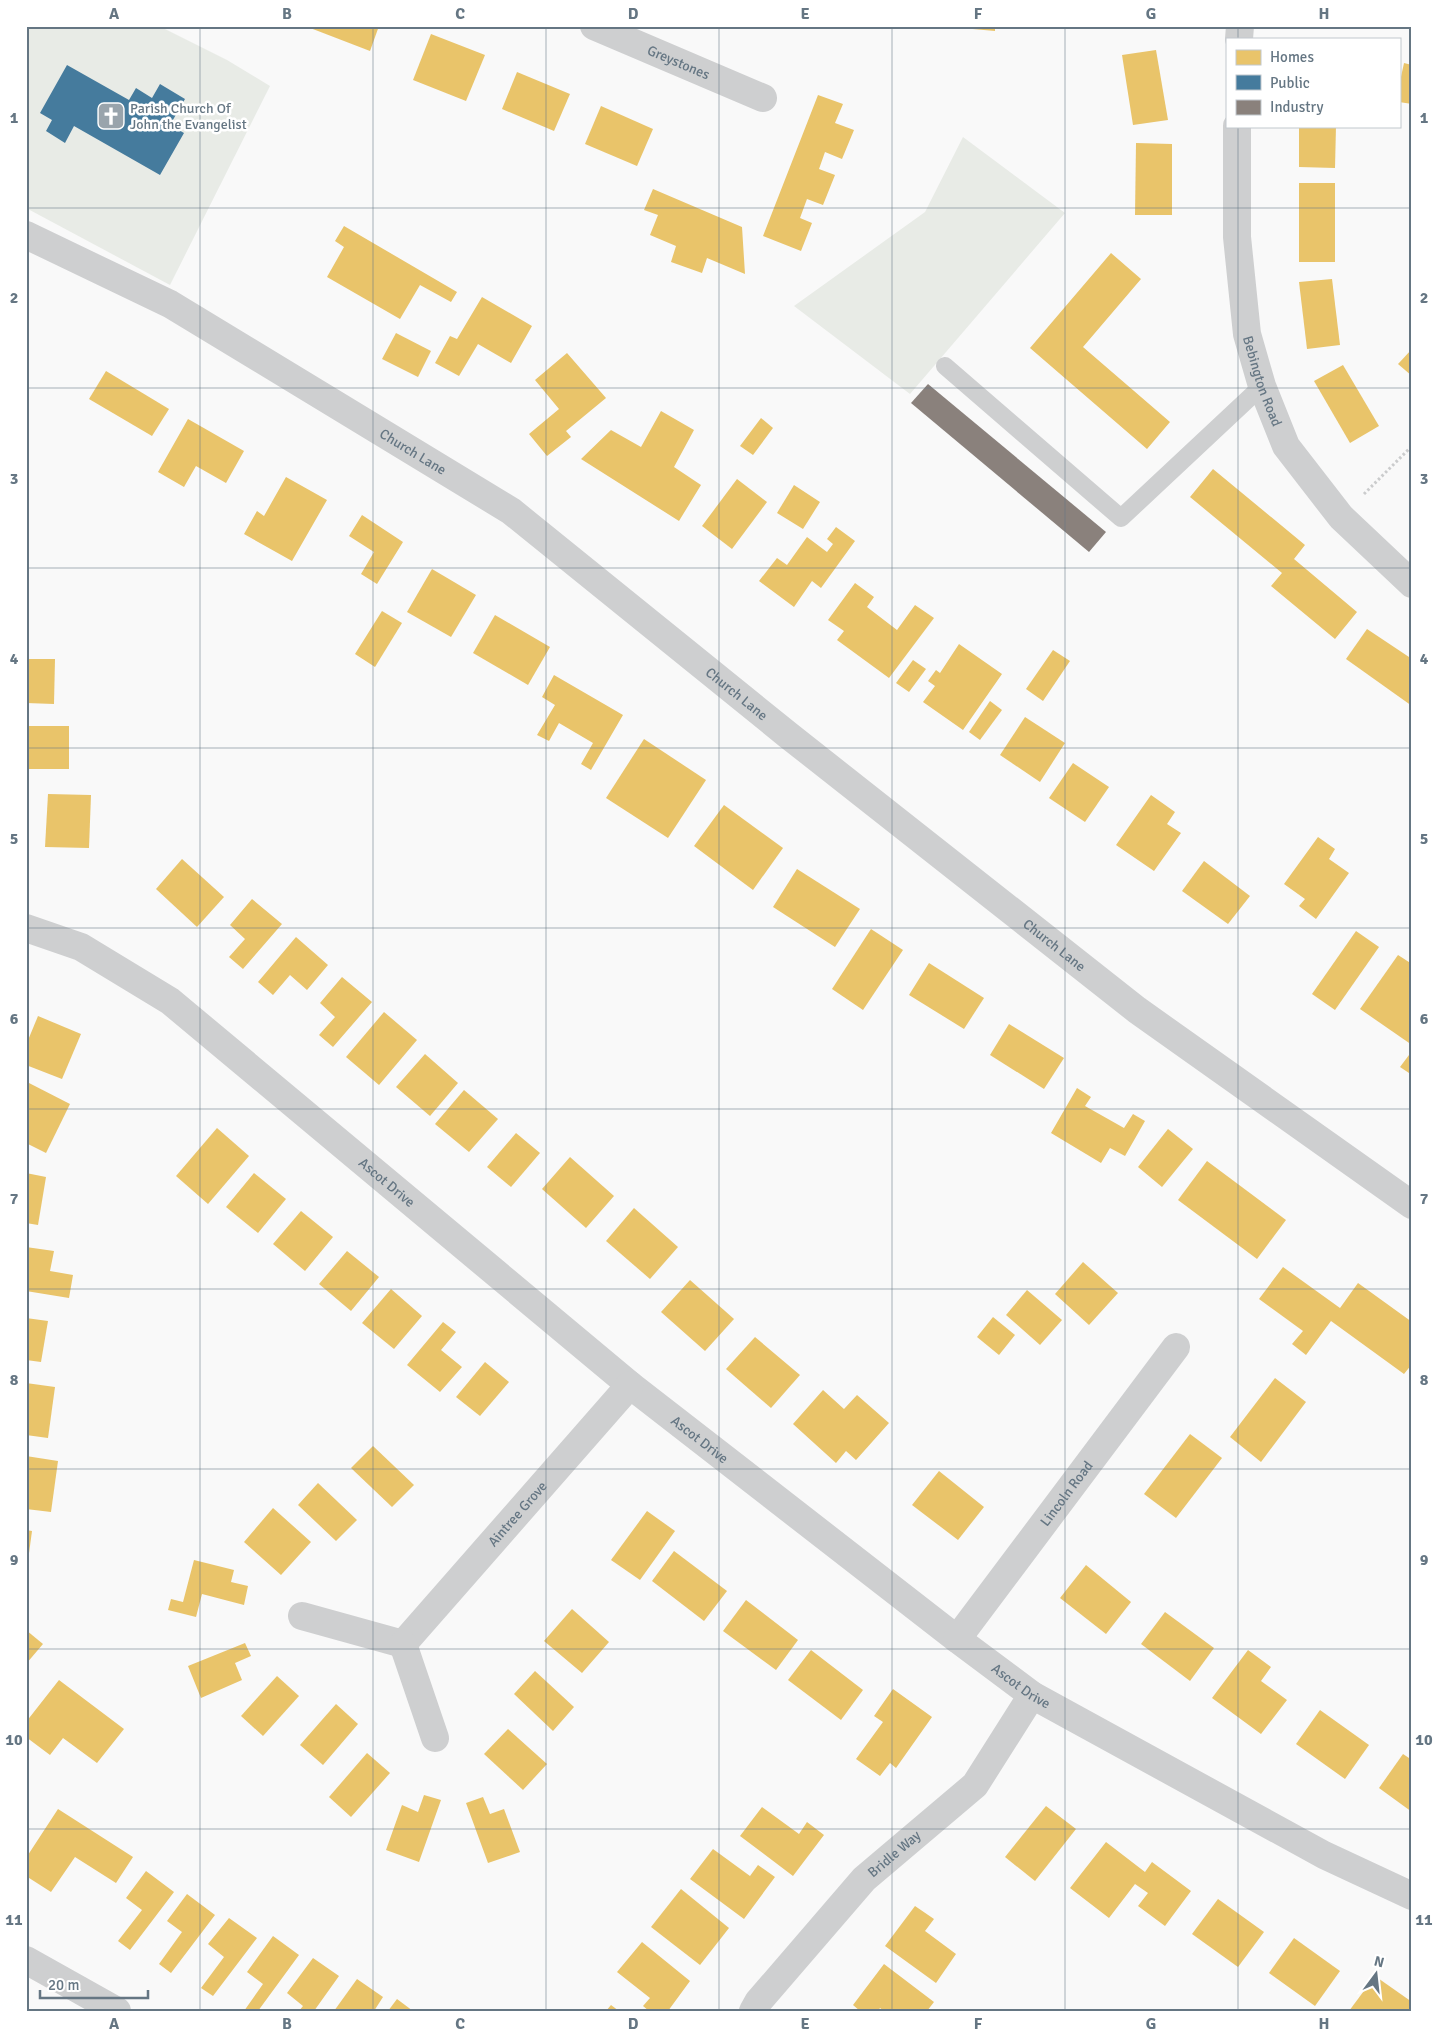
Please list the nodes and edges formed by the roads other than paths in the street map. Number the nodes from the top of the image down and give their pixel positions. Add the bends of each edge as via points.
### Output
1 (594, 26) edge
2 (763, 98) dead end
3 (1237, 128) edge
4 (26, 235) edge
5 (944, 366) dead end
6 (1262, 386) junction
7 (1412, 584) edge
8 (26, 928) edge
9 (1412, 1205) edge
10 (1176, 1347) dead end
11 (630, 1385) junction
12 (302, 1616) dead end
13 (956, 1639) junction
14 (403, 1644) junction
15 (1032, 1695) junction
16 (435, 1738) dead end
17 (1412, 1896) edge
18 (26, 1960) edge
19 (117, 2011) edge
20 (753, 2011) edge

1 - 2 street, Greystones
3 - 6 street, Bebington Road via 1237,236 1247,334
4 - 9 street, Church Lane via 170,304 512,511 788,735 1137,1010
5 - 6 lane via 1121,518
6 - 7 street, Bebington Road via 1286,446 1341,517
8 - 11 street, Ascot Drive via 81,947 170,1001
10 - 13 street, Lincoln Road
11 - 13 street, Ascot Drive
11 - 14 street, Aintree Grove
12 - 14 street
13 - 15 street, Ascot Drive
14 - 16 street
15 - 17 street, Ascot Drive via 1324,1855
15 - 20 street, Bridle Way via 975,1785 864,1878
18 - 19 street

